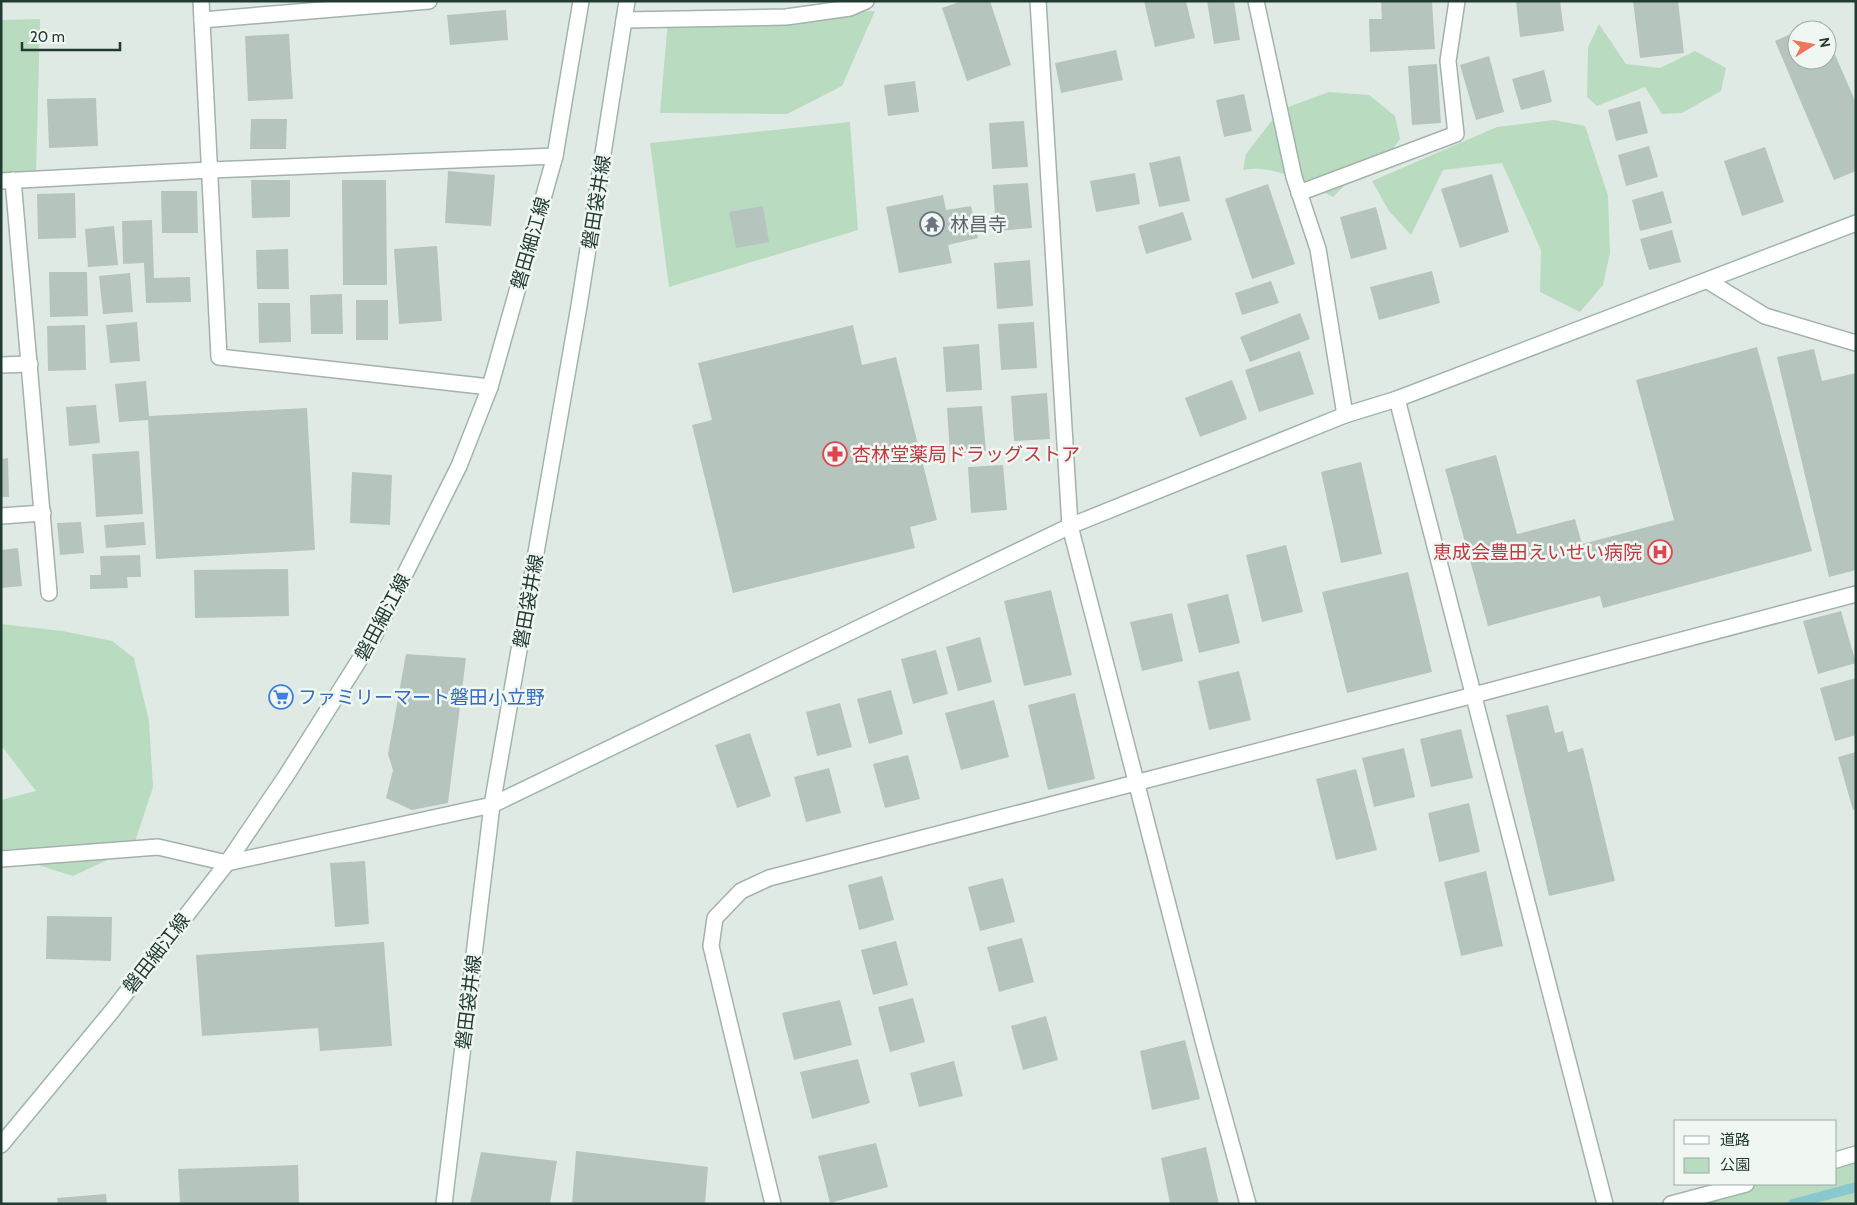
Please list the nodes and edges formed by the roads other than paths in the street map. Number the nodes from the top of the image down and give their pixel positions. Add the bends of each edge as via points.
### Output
1 (201, 1) edge
2 (429, 1) edge
3 (581, 1) edge
4 (626, 1) edge
5 (866, 1) edge
6 (1038, 1) edge
7 (1256, 1) edge
8 (1457, 1) edge
9 (202, 20) junction
10 (624, 20) junction
11 (555, 156) junction
12 (210, 170) junction
13 (7, 181) edge
14 (1299, 193) junction
15 (1856, 223) edge
16 (1708, 281) junction
17 (1856, 343) edge
18 (30, 364) junction
19 (1, 365) edge
20 (490, 387) junction
21 (1397, 399) junction
22 (1345, 415) junction
23 (43, 513) junction
24 (1, 516) edge
25 (1070, 526) junction
26 (49, 594) dead end
27 (1856, 594) edge
28 (1474, 695) junction
29 (1136, 782) junction
30 (492, 805) junction
31 (1, 859) edge
32 (227, 862) junction
33 (1, 1145) edge
34 (1856, 1154) edge
35 (1837, 1160) edge
36 (1742, 1185) edge
37 (444, 1204) edge
38 (773, 1204) edge
39 (1248, 1204) edge
40 (1605, 1204) edge
41 (1672, 1204) edge

1 - 9 street
2 - 9 street
3 - 11 street, 磐田細江線
4 - 10 street, 磐田袋井線
5 - 10 street via 850,8 786,18
6 - 25 street
7 - 14 street
8 - 14 street via 1448,61 1456,134
9 - 12 street
10 - 30 street, 磐田袋井線 via 579,306
11 - 12 street
11 - 20 street, 磐田細江線
12 - 13 street
12 - 20 street via 219,357
13 - 18 street
14 - 22 street via 1318,249
15 - 16 street
16 - 17 street via 1765,316
16 - 21 street
18 - 19 street
18 - 23 street
20 - 32 street, 磐田細江線 via 459,466 372,640
21 - 22 street
21 - 28 street
22 - 25 street
23 - 24 street
23 - 26 street
25 - 29 street
25 - 30 street
27 - 28 street
28 - 29 street
28 - 40 street
29 - 38 street via 769,878 741,891 715,918 711,946
29 - 39 street
30 - 32 street
30 - 37 street, 磐田袋井線
31 - 32 street via 158,847
32 - 33 street, 磐田細江線 via 112,1011
34 - 35 street
36 - 41 street

